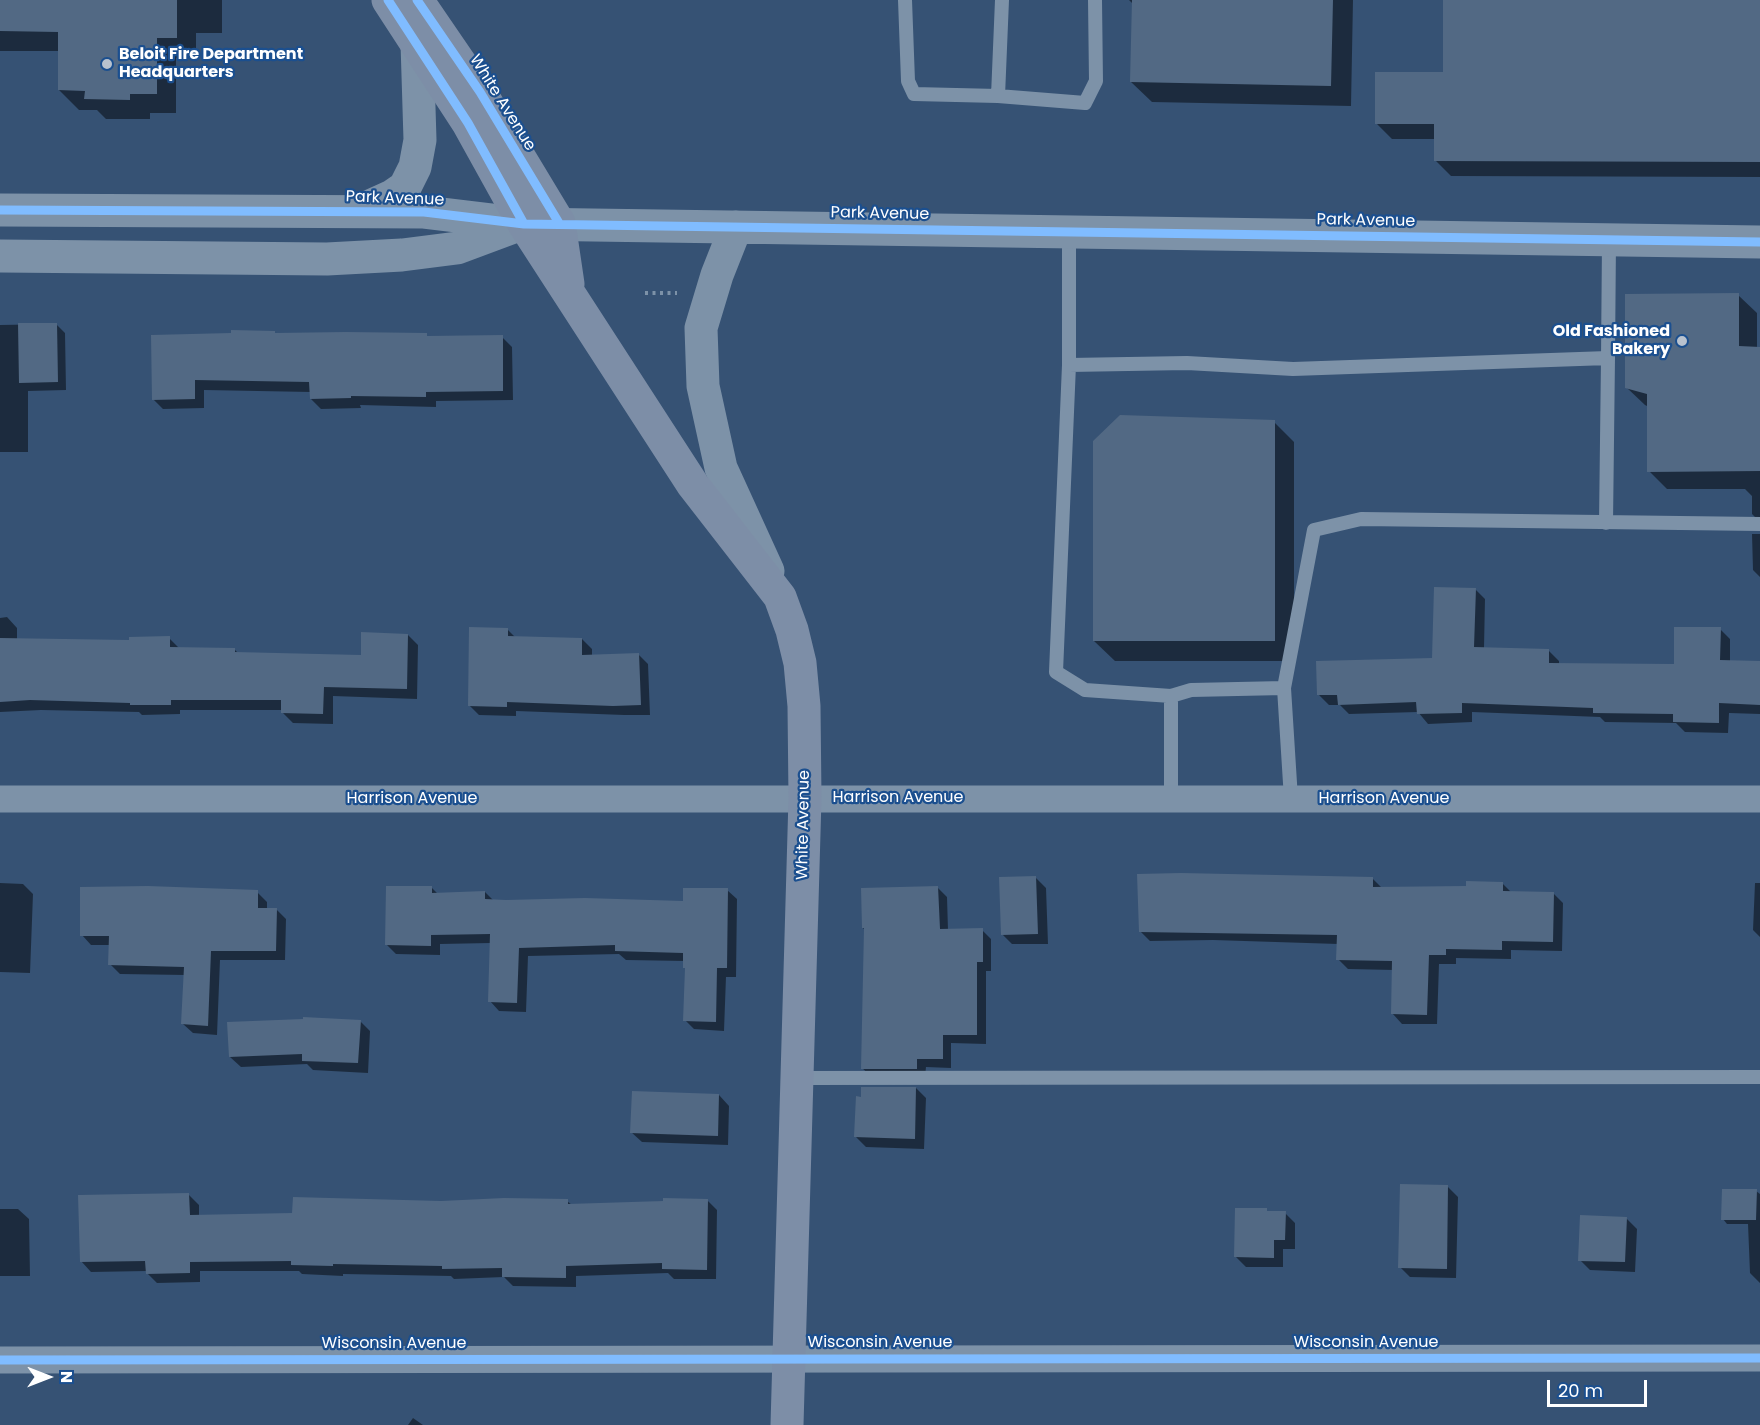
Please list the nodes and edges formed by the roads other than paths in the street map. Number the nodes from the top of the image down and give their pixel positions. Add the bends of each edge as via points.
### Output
1 (388, 0) edge
2 (417, 0) edge
3 (905, 0) edge
4 (1002, 0) edge
5 (1095, 0) edge
6 (417, 43) junction
7 (998, 96) junction
8 (0, 210) edge
9 (357, 212) junction
10 (559, 223) junction
11 (524, 224) junction
12 (736, 227) junction
13 (1070, 232) junction
14 (1609, 240) junction
15 (1760, 242) edge
16 (0, 256) edge
17 (569, 295) junction
18 (1608, 358) junction
19 (1070, 365) junction
20 (1606, 523) junction
21 (1760, 525) edge
22 (780, 597) junction
23 (1284, 688) junction
24 (1171, 696) junction
25 (805, 798) junction
26 (0, 799) edge
27 (1171, 799) junction
28 (1291, 799) junction
29 (1760, 799) edge
30 (1760, 1077) edge
31 (796, 1078) junction
32 (789, 1358) junction
33 (1760, 1358) edge
34 (0, 1360) edge
35 (787, 1425) edge

1 - 6 main road, White Avenue
2 - 10 main road, White Avenue via 480,92
3 - 7 lane via 908,81 914,94
4 - 7 lane
5 - 7 lane via 1096,81 1085,103
6 - 9 street via 420,140 416,167 405,187
6 - 11 main road, White Avenue via 468,123
8 - 9 street, Park Avenue
9 - 11 street, Park Avenue via 424,212
10 - 11 street, Park Avenue
10 - 12 street, Park Avenue
10 - 17 main road, White Avenue
11 - 16 street, Park Avenue via 458,248 381,256
11 - 17 main road, White Avenue
12 - 13 street, Park Avenue
12 - 22 street via 701,328 703,386 721,468
13 - 14 street, Park Avenue
13 - 19 lane
14 - 15 street, Park Avenue
14 - 18 lane
17 - 22 main road, White Avenue via 693,485
18 - 19 lane via 1293,369 1187,363
18 - 20 lane
19 - 24 lane via 1056,672 1085,690
20 - 21 lane
20 - 23 lane via 1361,519 1314,530
22 - 25 main road, White Avenue via 800,663
23 - 24 lane via 1191,690
23 - 28 lane
24 - 27 lane
25 - 26 street, Harrison Avenue
25 - 27 street, Harrison Avenue
25 - 31 main road, White Avenue
27 - 28 street, Harrison Avenue
28 - 29 street, Harrison Avenue
30 - 31 lane
31 - 32 main road, White Avenue
32 - 33 street, Wisconsin Avenue
32 - 34 street, Wisconsin Avenue
32 - 35 main road, White Avenue

